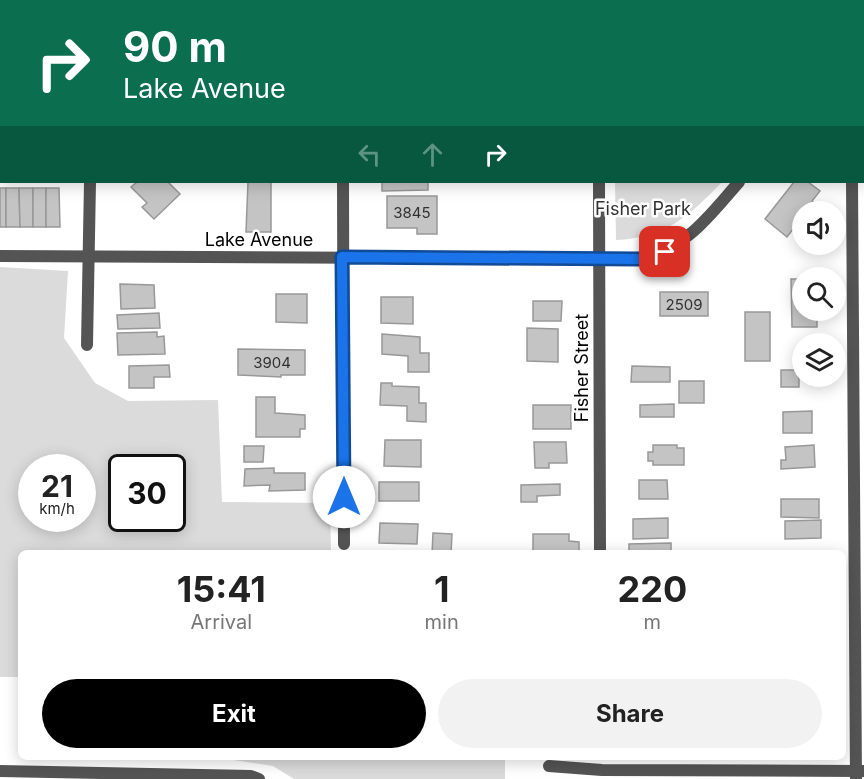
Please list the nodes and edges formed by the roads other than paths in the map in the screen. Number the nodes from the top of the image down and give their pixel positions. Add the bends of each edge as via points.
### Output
1 (90, 183) edge
2 (343, 183) edge
3 (599, 183) edge
4 (738, 183) edge
5 (852, 183) edge
6 (0, 256) edge
7 (89, 257) junction
8 (342, 257) junction
9 (598, 260) junction
10 (87, 345) dead end
11 (344, 544) dead end
12 (600, 550) edge
13 (602, 764) edge
14 (549, 766) dead end
15 (0, 771) edge
16 (859, 774) edge
17 (91, 775) edge
18 (260, 779) edge

1 - 7 street
2 - 8 street
3 - 9 street, Fisher Street
4 - 9 street, Lake Avenue via 696,231 665,252 640,259
5 - 16 street
6 - 7 street, Lake Avenue
7 - 8 street, Lake Avenue
7 - 10 street
8 - 9 street, Lake Avenue
8 - 11 street
9 - 12 street, Fisher Street
13 - 14 street
13 - 16 street
15 - 17 street
17 - 18 street

